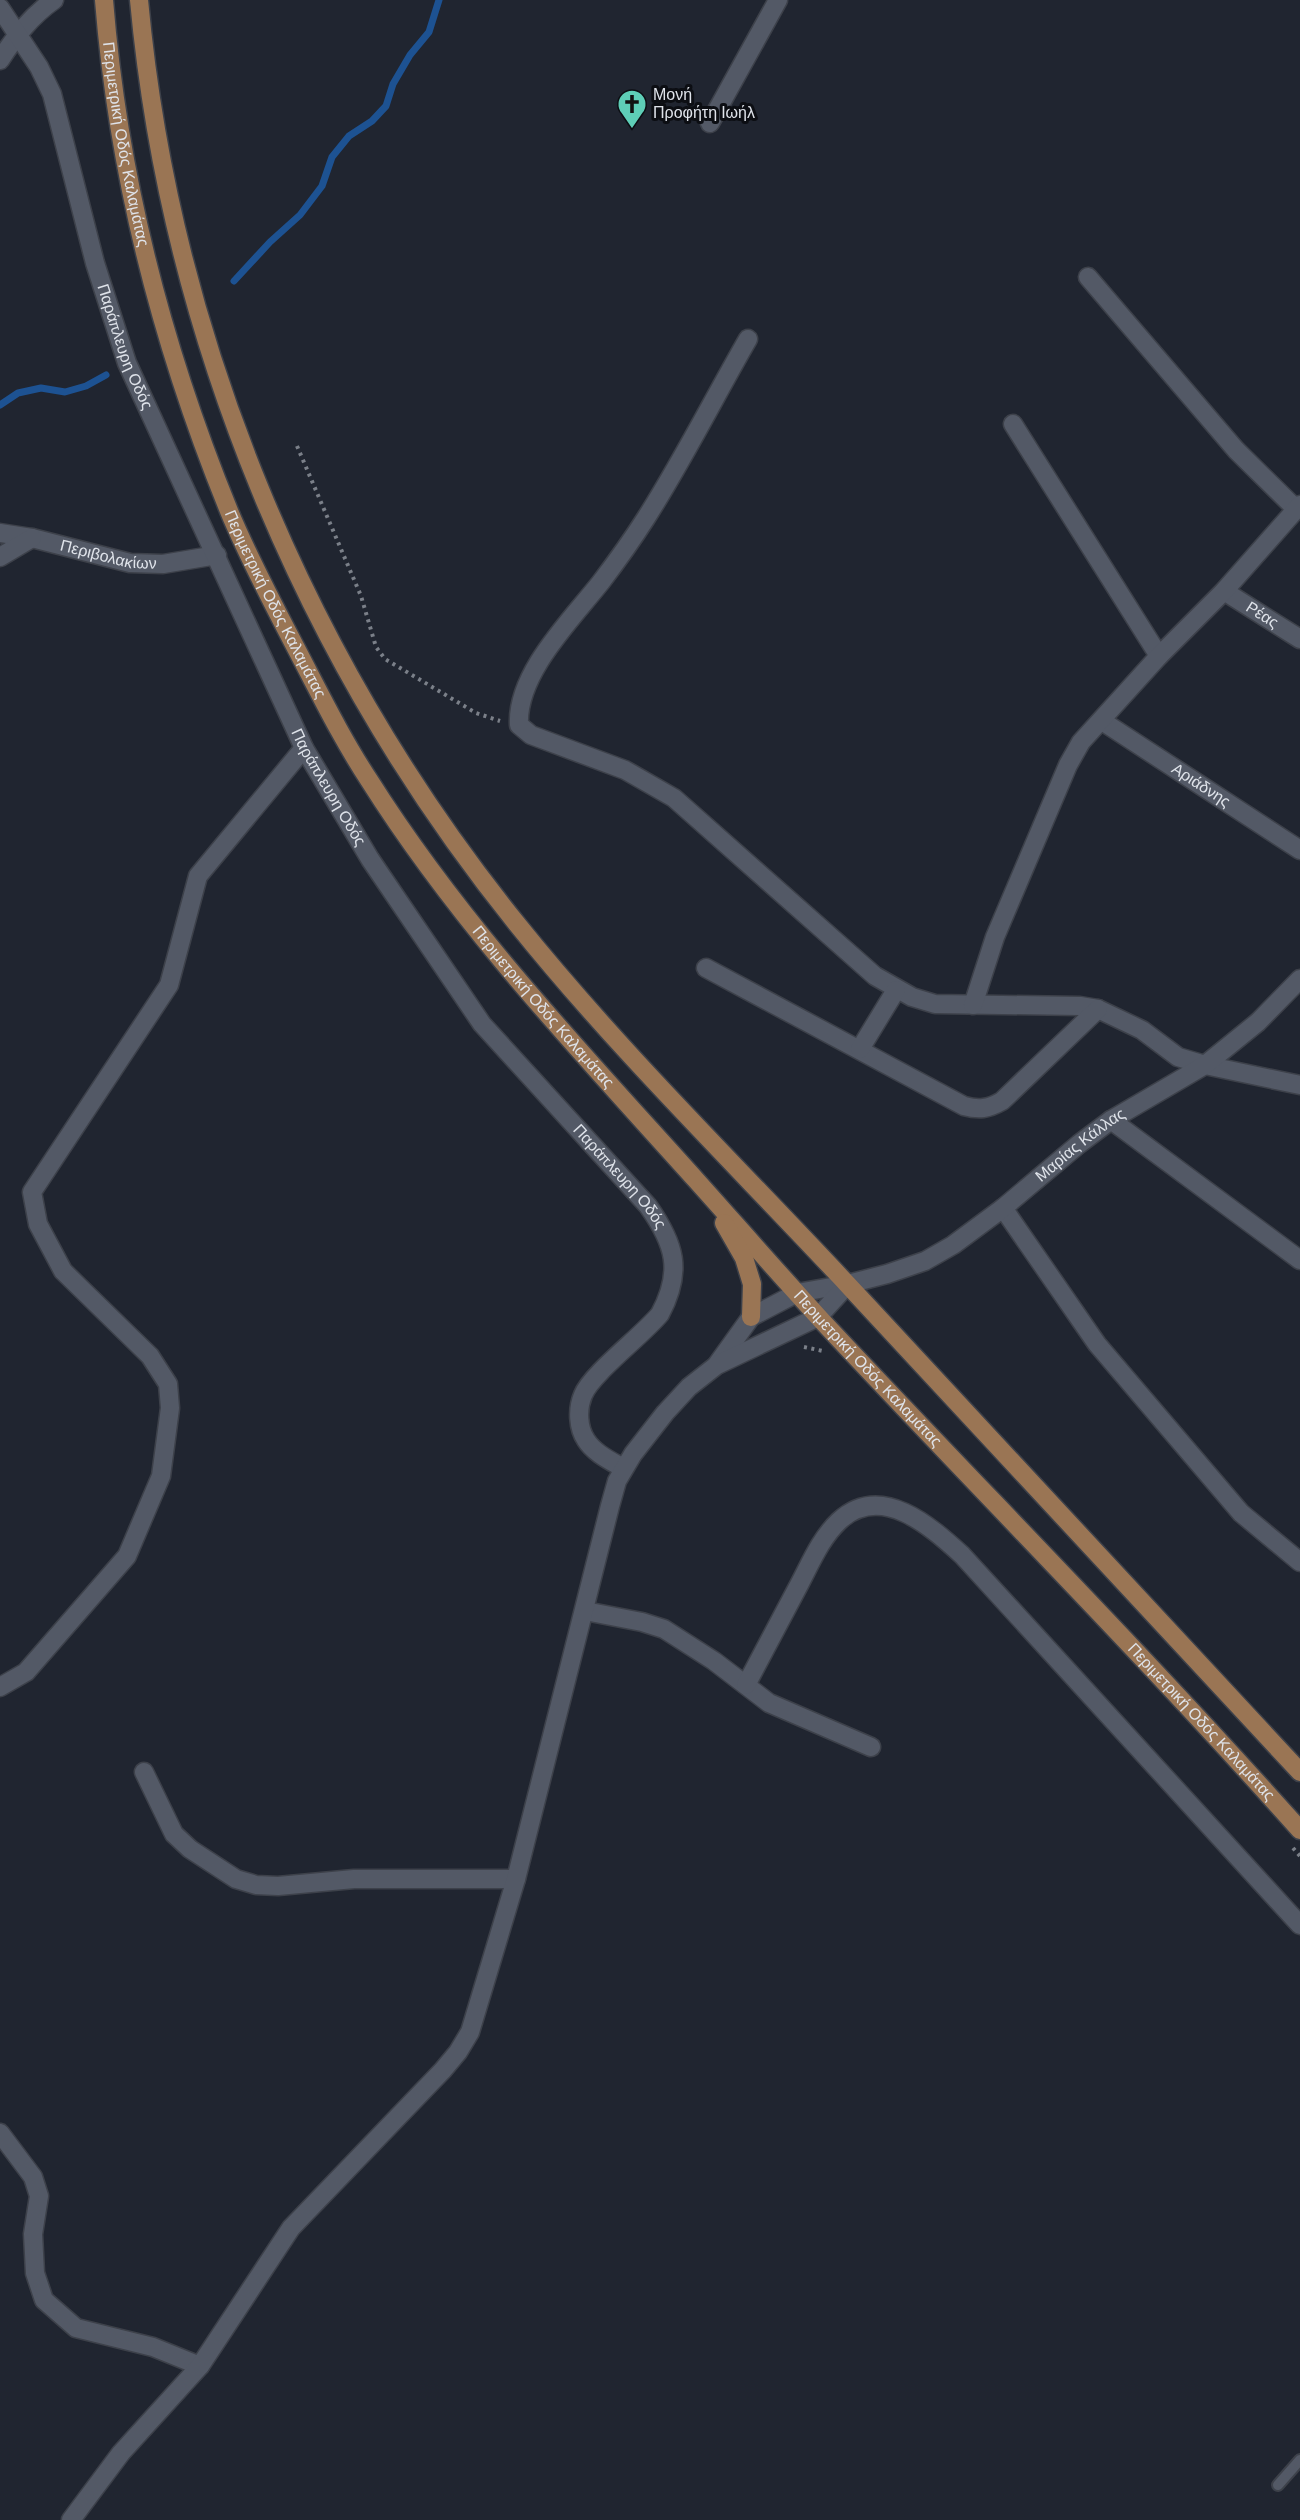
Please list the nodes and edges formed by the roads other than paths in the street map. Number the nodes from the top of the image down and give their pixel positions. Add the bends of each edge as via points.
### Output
1 (54, 0) edge
2 (104, 0) edge
3 (140, 0) edge
4 (778, 0) edge
5 (0, 8) edge
6 (17, 34) junction
7 (0, 60) edge
8 (710, 123) dead end
9 (1088, 277) dead end
10 (748, 339) dead end
11 (1013, 424) dead end
12 (1298, 507) edge
13 (0, 533) edge
14 (32, 538) junction
15 (217, 555) junction
16 (0, 556) edge
17 (1224, 591) junction
18 (1300, 639) edge
19 (1159, 656) junction
20 (1102, 721) junction
21 (304, 748) junction
22 (1300, 850) edge
23 (706, 968) dead end
24 (1300, 979) edge
25 (897, 990) junction
26 (973, 1005) junction
27 (1098, 1009) junction
28 (860, 1049) junction
29 (1204, 1065) junction
30 (1300, 1085) edge
31 (1112, 1120) junction
32 (693, 1176) junction
33 (1003, 1208) junction
34 (1300, 1260) edge
35 (848, 1284) junction
36 (797, 1293) junction
37 (751, 1317) junction
38 (818, 1317) junction
39 (717, 1365) junction
40 (623, 1468) junction
41 (1300, 1562) edge
42 (585, 1611) junction
43 (746, 1685) junction
44 (0, 1687) edge
45 (871, 1747) dead end
46 (144, 1772) dead end
47 (1300, 1772) edge
48 (1300, 1830) edge
49 (516, 1880) junction
50 (1300, 1925) edge
51 (0, 2133) edge
52 (200, 2366) junction
53 (1300, 2460) edge
54 (1278, 2485) dead end
55 (71, 2520) edge

1 - 6 street
2 - 32 main road, Περιμετρική Οδός Καλαμάτας via 123,148 148,263 184,391 230,513 272,602 336,725 407,837 495,953
3 - 35 main road, Περιμετρική Οδός Καλαμάτας via 157,139 183,254 219,381 263,498 368,709 433,812 516,924 615,1038
4 - 8 street
5 - 6 street, Παράπλευρη Οδός
6 - 7 street
6 - 15 street, Παράπλευρη Οδός via 52,94 95,263 127,363
9 - 12 street via 1236,450
10 - 25 street via 647,517 545,653 522,695 519,725 531,735 625,770 674,798 867,969
11 - 19 street
12 - 17 street
13 - 14 street, Περιβολακίων
14 - 15 street, Περιβολακίων via 130,563 163,564
14 - 16 street
15 - 21 street, Παράπλευρη Οδός
17 - 18 street, Ρέας
17 - 19 street
19 - 20 street
20 - 22 street, Αριάδνης
20 - 26 street via 1068,765 998,930
21 - 40 street, Παράπλευρη Οδός via 369,859 482,1023 648,1206 670,1242 673,1278 660,1314 589,1385 580,1406 580,1428 586,1441
21 - 44 street via 198,876 169,986 32,1192 38,1224 63,1271 150,1356 168,1384 170,1408 161,1476 127,1556 26,1672
23 - 28 street
24 - 29 street, Μαρίας Κάλλας via 1258,1022
25 - 26 street via 935,1004
25 - 28 street
26 - 27 street
27 - 28 street via 990,1108 964,1106
27 - 29 street via 1142,1029 1178,1057
29 - 30 street
29 - 31 street, Μαρίας Κάλλας
31 - 33 street, Μαρίας Κάλλας
31 - 34 street
32 - 36 main road, Περιμετρική Οδός Καλαμάτας
32 - 37 main road via 744,1258 752,1284
33 - 35 street, Μαρίας Κάλλας via 925,1261
33 - 41 street via 1097,1344 1241,1513
35 - 36 street, Μαρίας Κάλλας
35 - 38 street
35 - 47 main road, Περιμετρική Οδός Καλαμάτας
36 - 37 street, Μαρίας Κάλλας
36 - 38 main road, Περιμετρική Οδός Καλαμάτας
37 - 39 street
38 - 39 street
38 - 48 main road, Περιμετρική Οδός Καλαμάτας via 1192,1710
39 - 40 street via 677,1399
40 - 42 street via 609,1506
42 - 43 street via 664,1629
42 - 49 street
43 - 45 street via 788,1713
43 - 50 street via 815,1555 838,1522 859,1508 870,1506 911,1514 962,1555
46 - 49 street via 174,1834 190,1850 236,1879 256,1885 278,1887 354,1879
49 - 52 street via 470,2032 458,2052 291,2228
51 - 52 street via 33,2177 39,2196 33,2234 35,2273 44,2300 76,2328 153,2347
52 - 55 street via 120,2452
53 - 54 lane

